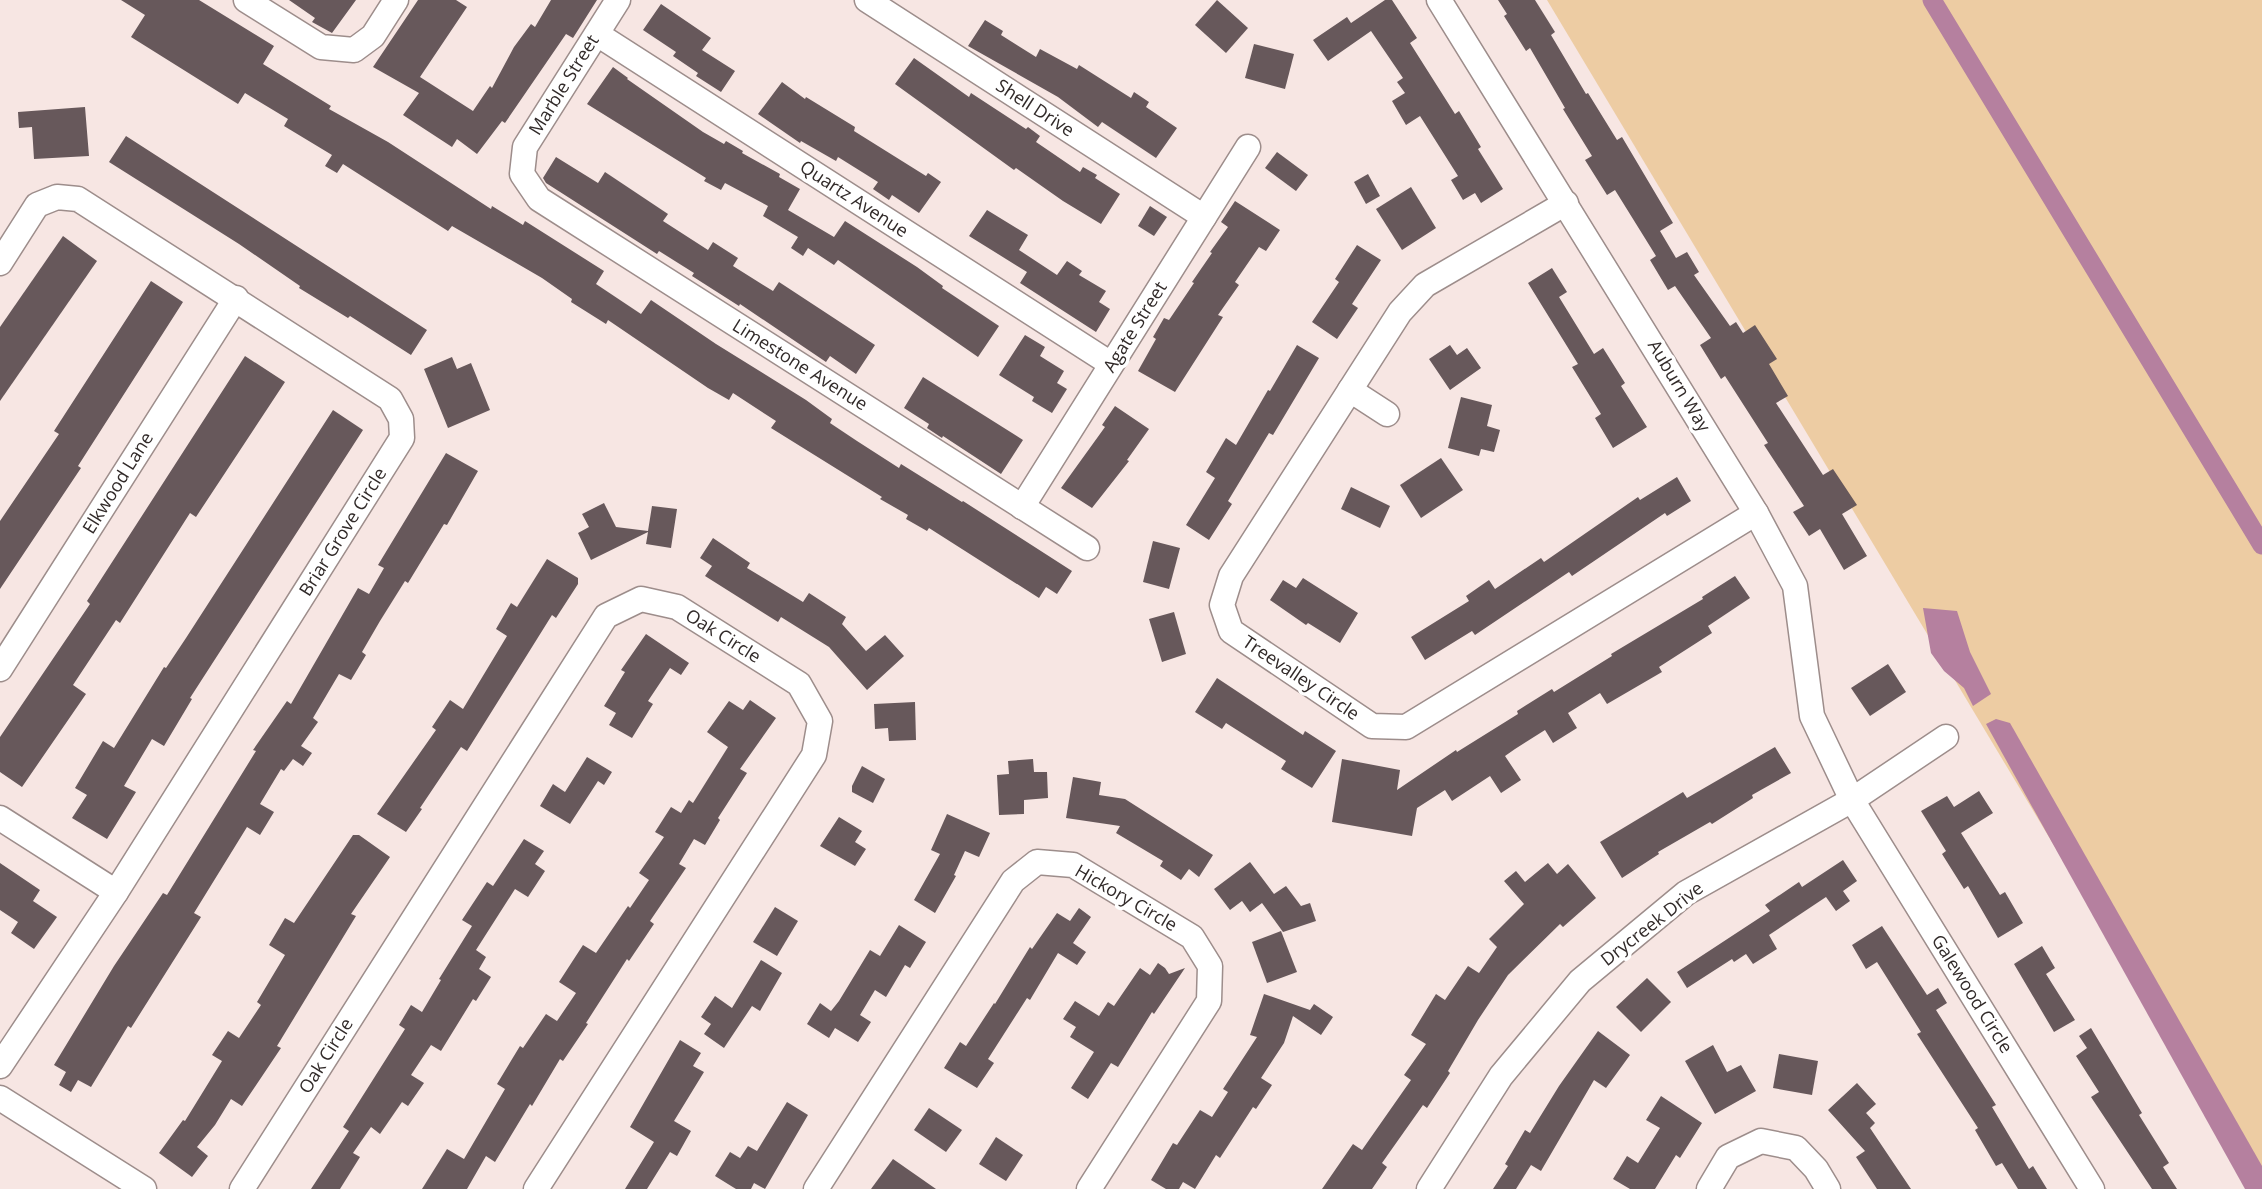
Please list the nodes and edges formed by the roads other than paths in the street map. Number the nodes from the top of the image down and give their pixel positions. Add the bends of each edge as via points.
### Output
1 (246, 0) edge
2 (396, 0) edge
3 (618, 0) edge
4 (867, 0) edge
5 (1439, 0) edge
6 (597, 34) junction
7 (1248, 147) dead end
8 (522, 174) joint
9 (1566, 203) junction
10 (1204, 217) junction
11 (0, 263) edge
12 (236, 298) junction
13 (1111, 364) junction
14 (1350, 390) junction
15 (1387, 414) dead end
16 (1022, 507) junction
17 (1756, 513) junction
18 (1087, 548) dead end
19 (0, 669) edge
20 (1946, 737) dead end
21 (1852, 800) junction
22 (0, 818) edge
23 (116, 892) junction
24 (0, 1066) edge
25 (0, 1098) edge
26 (144, 1189) edge
27 (242, 1189) edge
28 (536, 1189) edge
29 (816, 1189) edge
30 (1090, 1189) edge
31 (1429, 1189) edge
32 (1709, 1189) edge
33 (1828, 1189) edge
34 (2092, 1189) edge

1 - 2 street via 321,47 354,50 373,36
3 - 6 street, Marble Street
4 - 10 street, Shell Drive
5 - 9 street, Auburn Way
6 - 8 street, Marble Street via 525,147
6 - 13 street, Quartz Avenue
7 - 10 street, Agate Street
8 - 16 street, Limestone Avenue via 539,199
9 - 14 street, Treevalley Circle via 1425,285 1400,312
9 - 17 street, Auburn Way
10 - 13 street, Agate Street
11 - 12 street, Briar Grove Circle via 37,205 57,197 78,199
12 - 19 street, Elkwood Lane
12 - 23 street, Briar Grove Circle via 390,398 401,419 402,439
13 - 16 street, Agate Street
14 - 15 street
14 - 17 street, Treevalley Circle via 1231,576 1222,605 1231,631 1372,726 1406,727
16 - 18 street, Limestone Avenue
17 - 21 street, Auburn Way via 1795,586 1812,716
20 - 21 street, Drycreek Drive
21 - 31 street, Drycreek Drive via 1686,893 1580,981 1501,1076
21 - 34 street, Galewood Circle
22 - 23 street
23 - 24 street, Briar Grove Circle
25 - 26 street
27 - 28 street, Oak Circle via 606,616 641,599 677,607 799,684 820,721 814,755
29 - 30 street, Hickory Circle via 1013,881 1037,862 1073,865 1192,937 1210,966 1209,1001
32 - 33 street via 1728,1157 1761,1141 1796,1148

